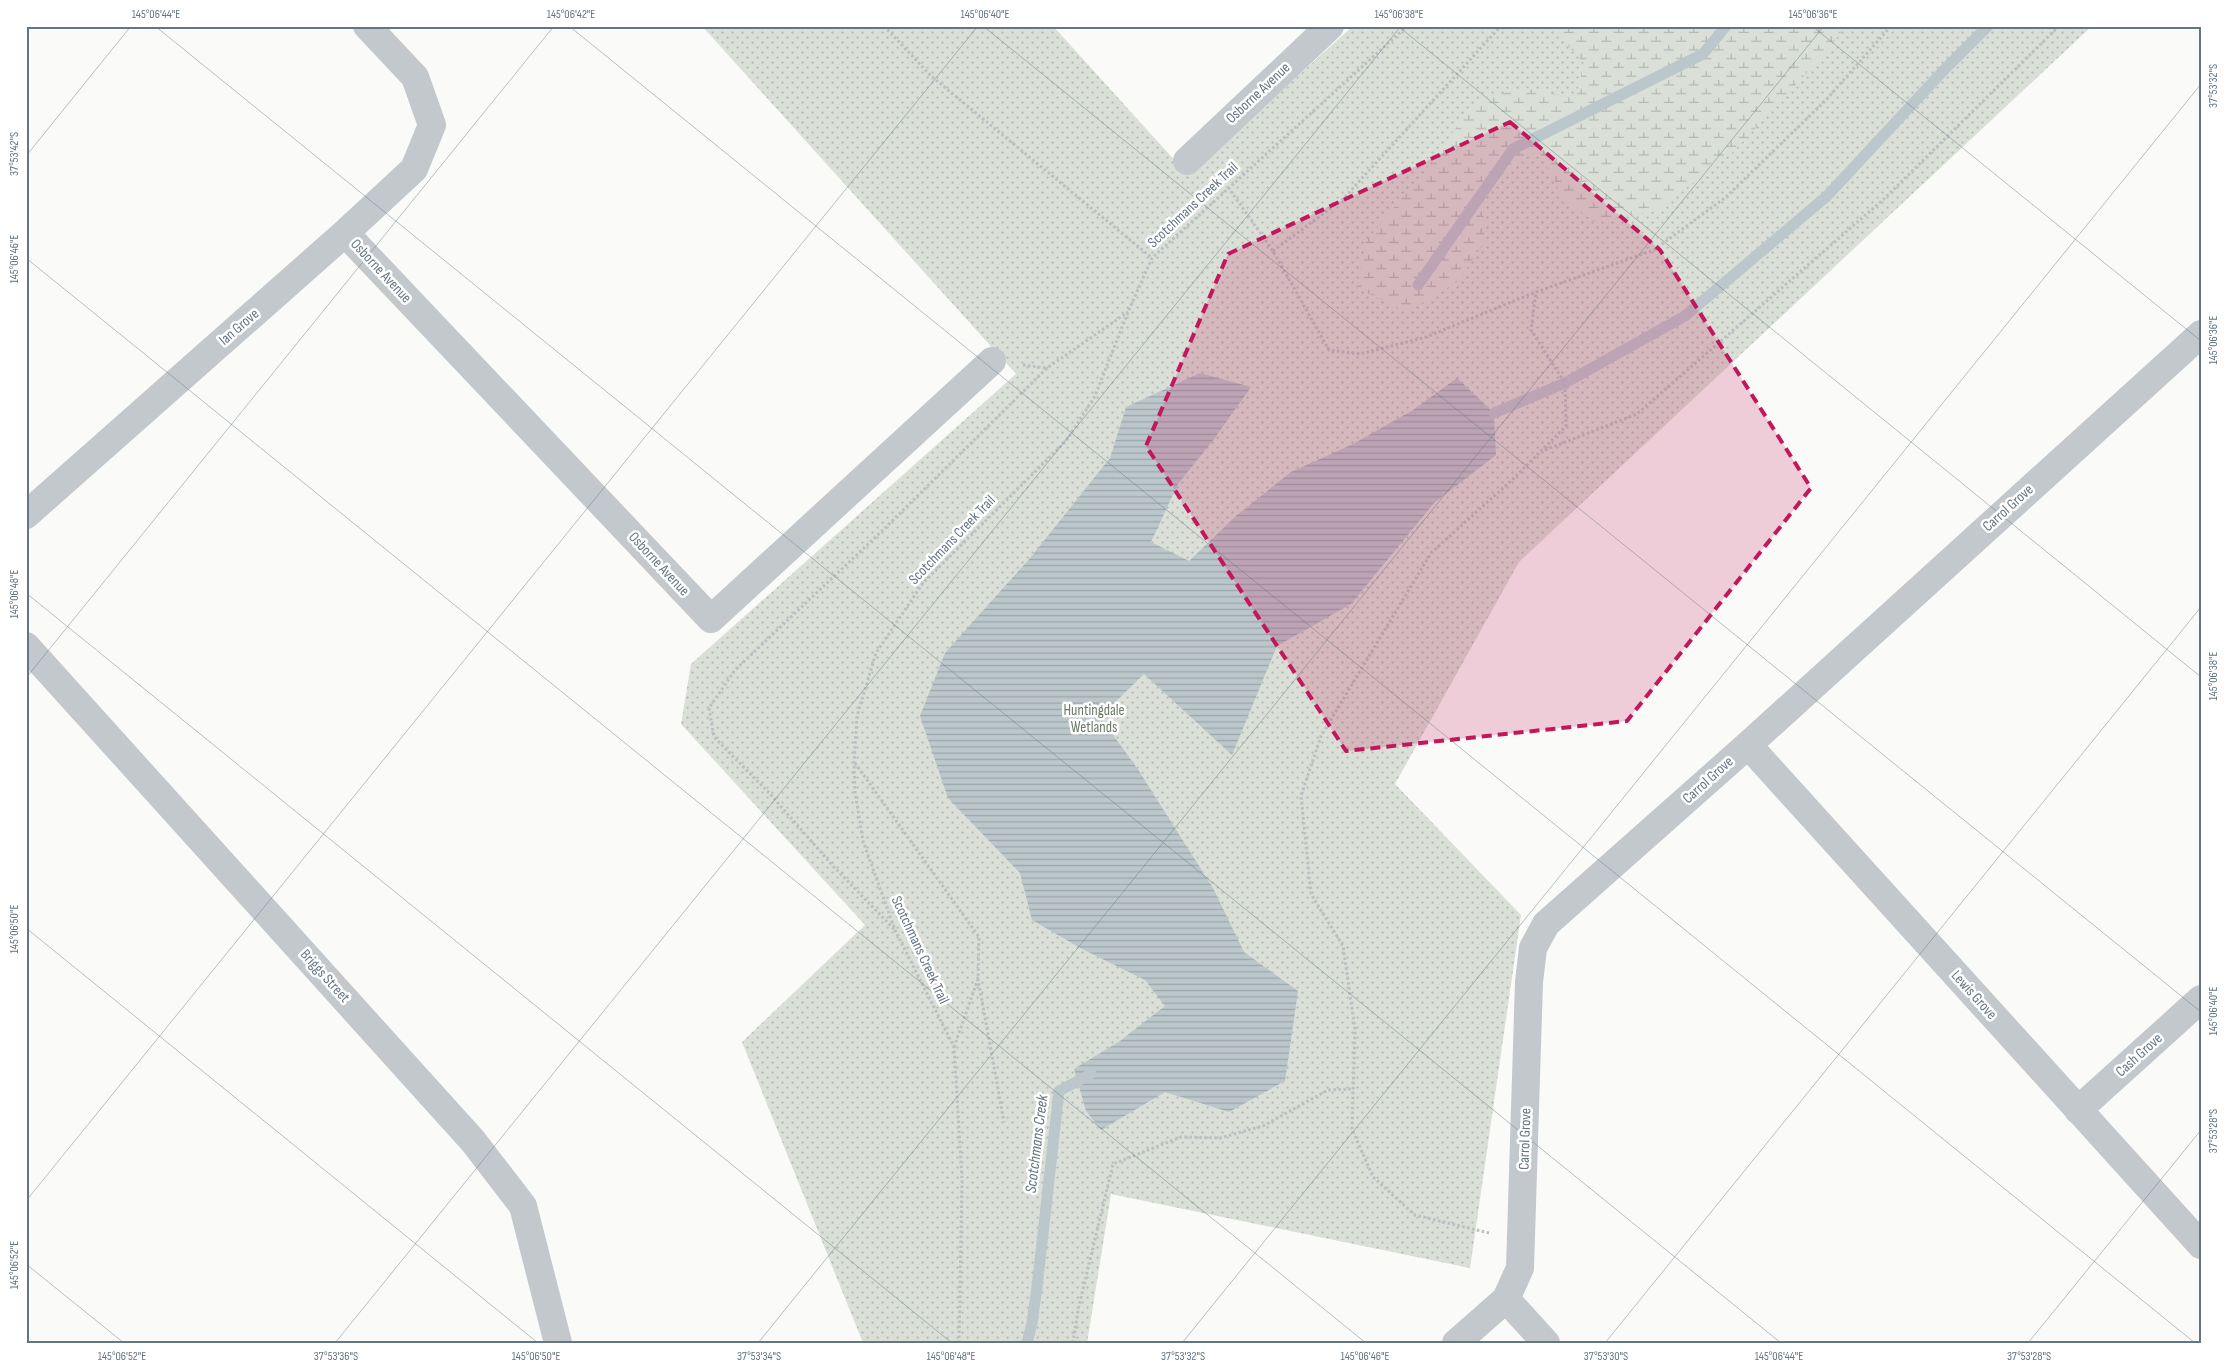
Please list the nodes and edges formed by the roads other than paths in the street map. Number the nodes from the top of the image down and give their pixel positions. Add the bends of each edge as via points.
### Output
1 (367, 26) edge
2 (1330, 26) edge
3 (1187, 160) dead end
4 (345, 233) junction
5 (2201, 334) edge
6 (992, 361) dead end
7 (26, 515) edge
8 (26, 646) edge
9 (1748, 745) junction
10 (2201, 998) edge
11 (2078, 1110) junction
12 (2201, 1245) edge
13 (1506, 1299) junction
14 (558, 1343) edge
15 (1456, 1343) edge
16 (1546, 1343) edge

1 - 4 street, Ian Grove via 415,77 432,125 414,169
2 - 3 street, Osborne Avenue
4 - 6 street, Osborne Avenue via 711,619
4 - 7 street, Ian Grove
5 - 9 street, Carrol Grove
8 - 14 street, Briggs Street via 474,1141 523,1206
9 - 11 street, Lewis Grove
9 - 13 street, Carrol Grove via 1546,924 1533,948 1529,982 1520,1268
10 - 11 street, Cash Grove
11 - 12 street, Lewis Grove
13 - 15 street, Carrol Grove
13 - 16 street

